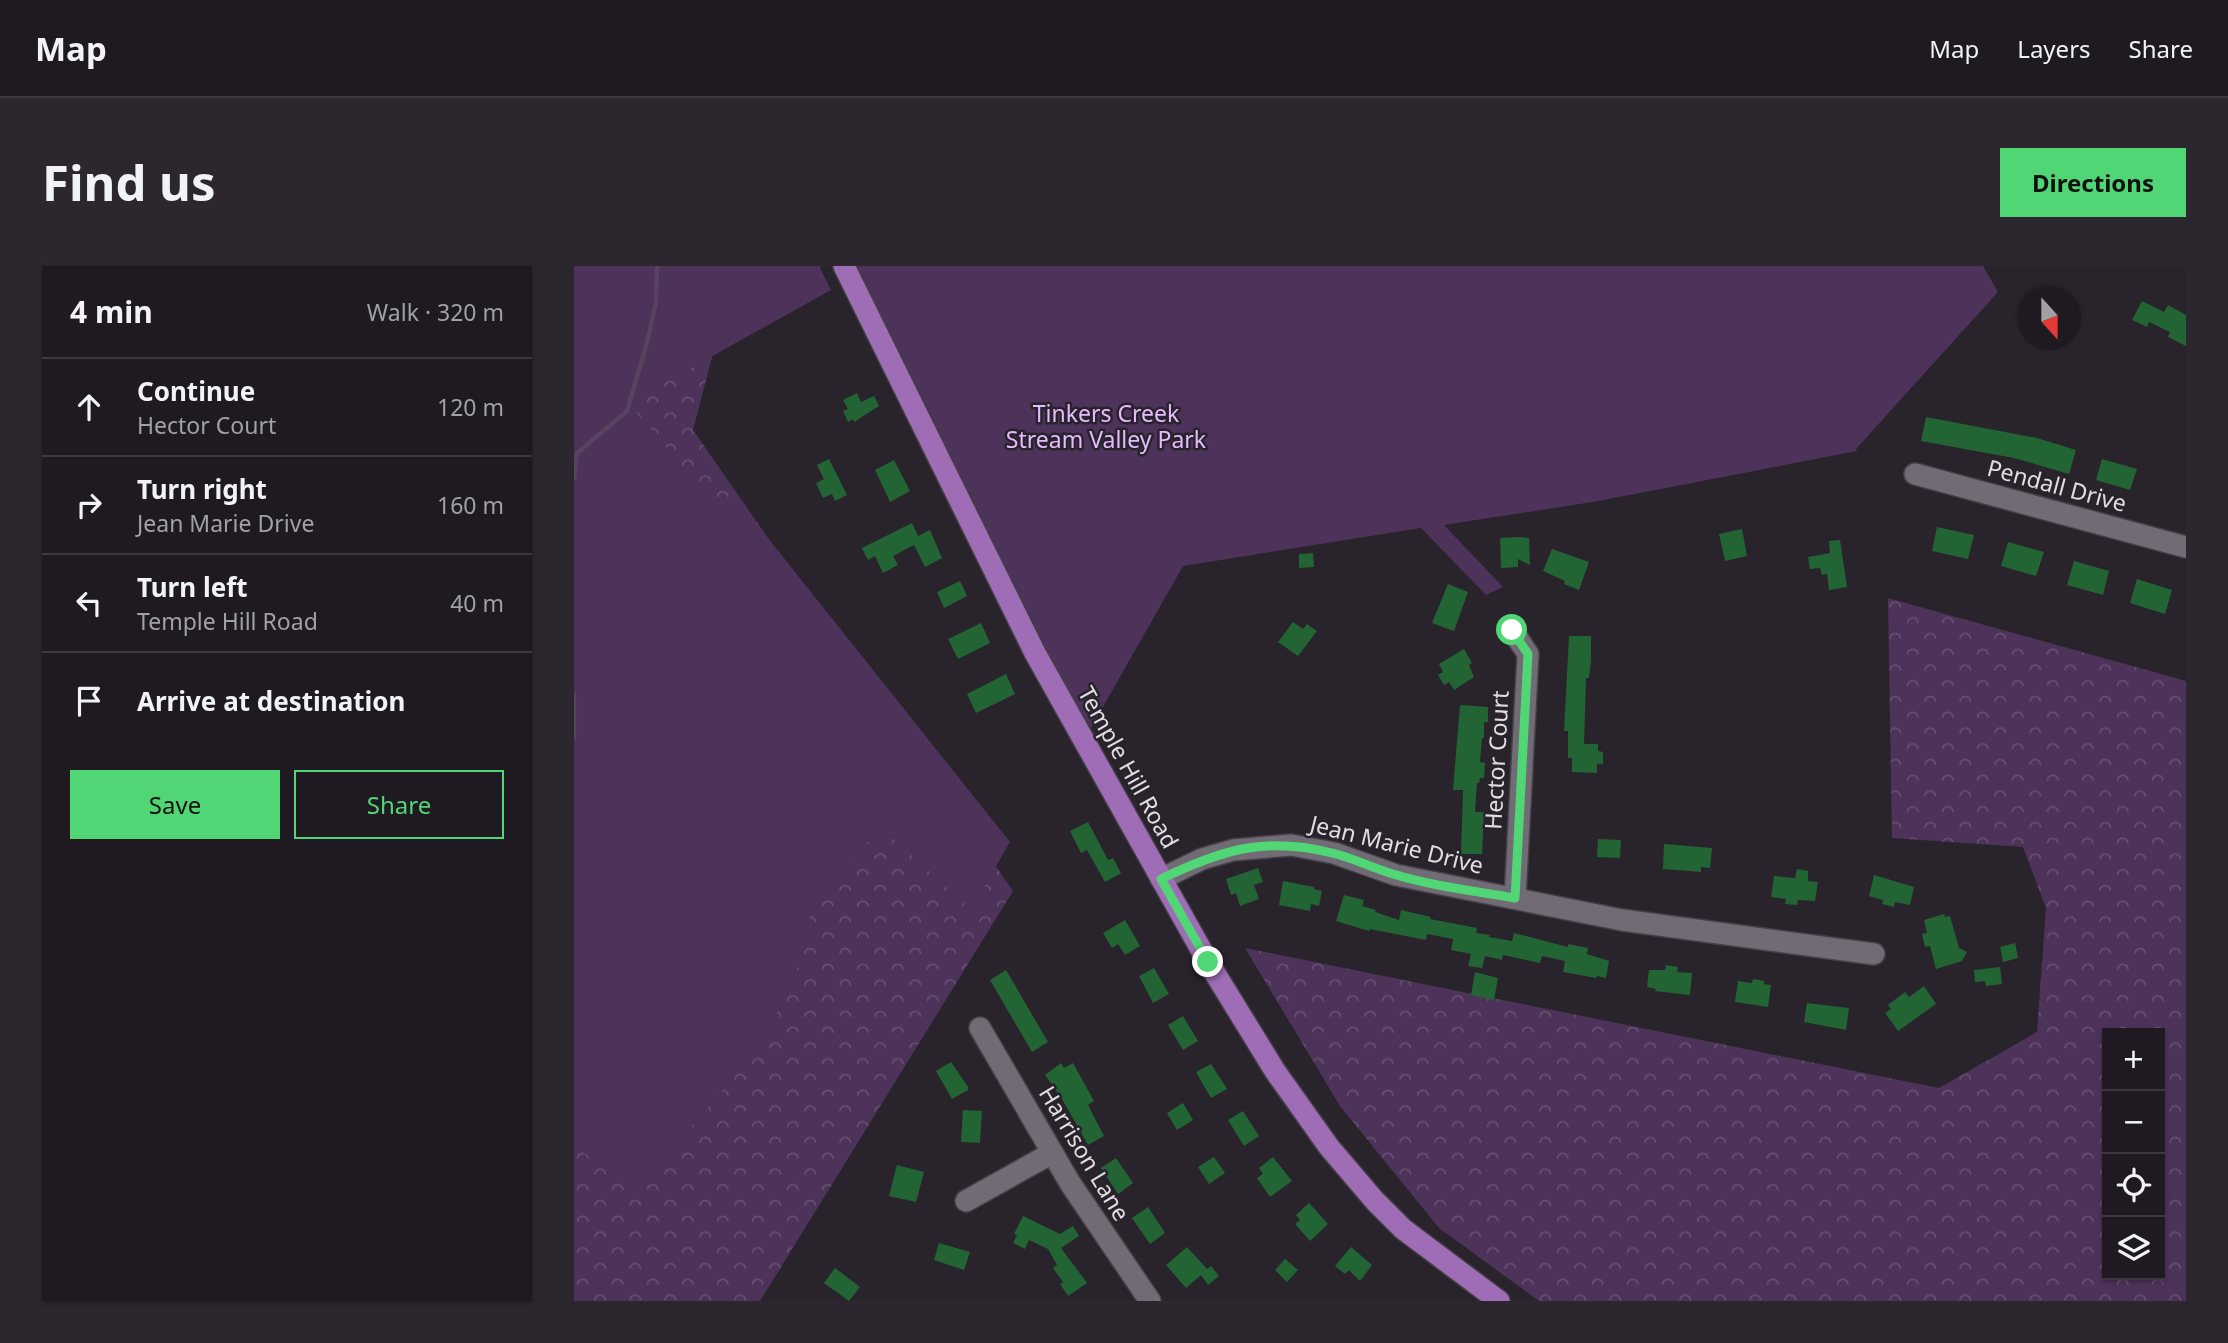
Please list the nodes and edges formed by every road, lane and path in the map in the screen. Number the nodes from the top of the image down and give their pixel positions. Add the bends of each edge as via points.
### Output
1 (844, 266) edge
2 (1915, 474) dead end
3 (2186, 547) edge
4 (1512, 630) dead end
5 (1161, 879) junction
6 (1515, 898) junction
7 (1874, 954) dead end
8 (980, 1028) dead end
9 (1052, 1153) junction
10 (966, 1201) dead end
11 (1150, 1301) edge
12 (1499, 1301) edge

1 - 5 main road, Temple Hill Road via 1035,653
2 - 3 street, Pendall Drive
4 - 6 street, Hector Court via 1528,654
5 - 6 street, Jean Marie Drive via 1233,850 1292,845 1334,853 1395,875
5 - 12 main road, Temple Hill Road via 1275,1072 1343,1165 1403,1229
6 - 7 street, Jean Marie Drive via 1622,920
8 - 9 street, Harrison Lane
9 - 10 street
9 - 11 street, Harrison Lane

